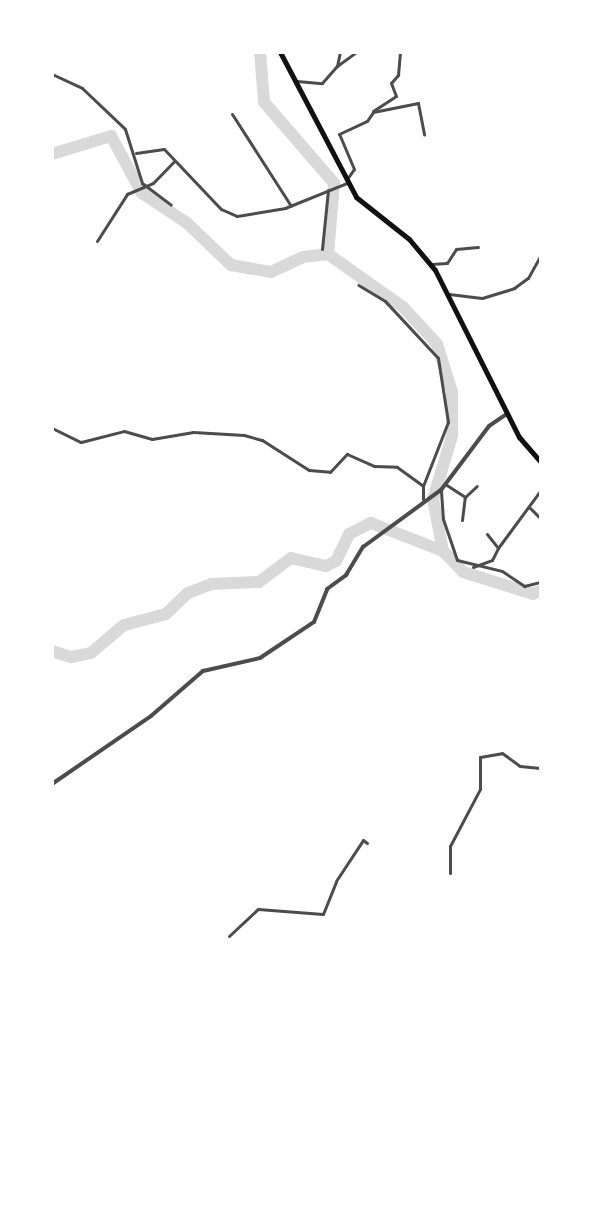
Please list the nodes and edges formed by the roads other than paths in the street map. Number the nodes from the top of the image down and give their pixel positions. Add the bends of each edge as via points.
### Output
1 (280, 52) edge
2 (340, 52) edge
3 (356, 52) edge
4 (400, 52) edge
5 (337, 66) junction
6 (52, 74) edge
7 (292, 79) junction
8 (373, 112) junction
9 (232, 114) dead end
10 (424, 134) dead end
11 (136, 153) junction
12 (174, 161) junction
13 (346, 182) junction
14 (144, 186) junction
15 (328, 190) junction
16 (171, 205) dead end
17 (291, 206) junction
18 (97, 242) dead end
19 (478, 247) dead end
20 (322, 249) dead end
21 (540, 256) edge
22 (431, 264) junction
23 (358, 285) dead end
24 (449, 294) junction
25 (507, 414) junction
26 (52, 428) edge
27 (540, 461) edge
28 (445, 484) junction
29 (423, 486) junction
30 (477, 486) dead end
31 (439, 491) junction
32 (540, 491) edge
33 (465, 497) junction
34 (423, 499) junction
35 (530, 508) junction
36 (540, 518) edge
37 (462, 520) dead end
38 (487, 534) dead end
39 (498, 548) junction
40 (473, 567) junction
41 (540, 582) edge
42 (540, 768) edge
43 (52, 784) edge
44 (368, 843) dead end
45 (450, 873) dead end
46 (229, 936) dead end

1 - 7 main road
2 - 5 street
3 - 5 street
4 - 8 street via 398,75 391,83 396,96
5 - 7 street via 313,86
6 - 11 street via 82,88 125,129
7 - 13 main road
8 - 10 street via 418,102
8 - 13 street via 368,121 339,134 354,169
9 - 17 street
11 - 12 street via 164,148
11 - 14 street
12 - 14 street
12 - 17 street via 228,214 247,217
13 - 15 street
13 - 22 main road via 365,208 395,226
14 - 16 street
14 - 18 street via 128,194
15 - 17 street
15 - 20 street
19 - 22 street via 456,249 447,264
21 - 24 street via 528,278 514,288 482,298
22 - 24 main road
23 - 29 street via 385,301 438,358 448,422
24 - 25 main road
25 - 27 main road
25 - 28 street via 489,426
26 - 29 street via 81,442 124,431 152,439 194,432 244,435 262,440 309,470 330,472 347,454 374,466 397,467
28 - 31 street
28 - 33 street
29 - 34 street
30 - 33 street
31 - 34 street
31 - 40 street via 452,553
32 - 35 street
33 - 37 street
34 - 43 street via 387,534 363,548 346,575 327,589 314,622 260,658 203,671 151,716
35 - 36 street
35 - 39 street
38 - 39 street
39 - 40 street via 492,560
40 - 41 street via 502,571 524,586
42 - 45 street via 520,766 502,753 480,757 480,789 450,846
44 - 46 street via 363,840 336,881 323,914 258,909

